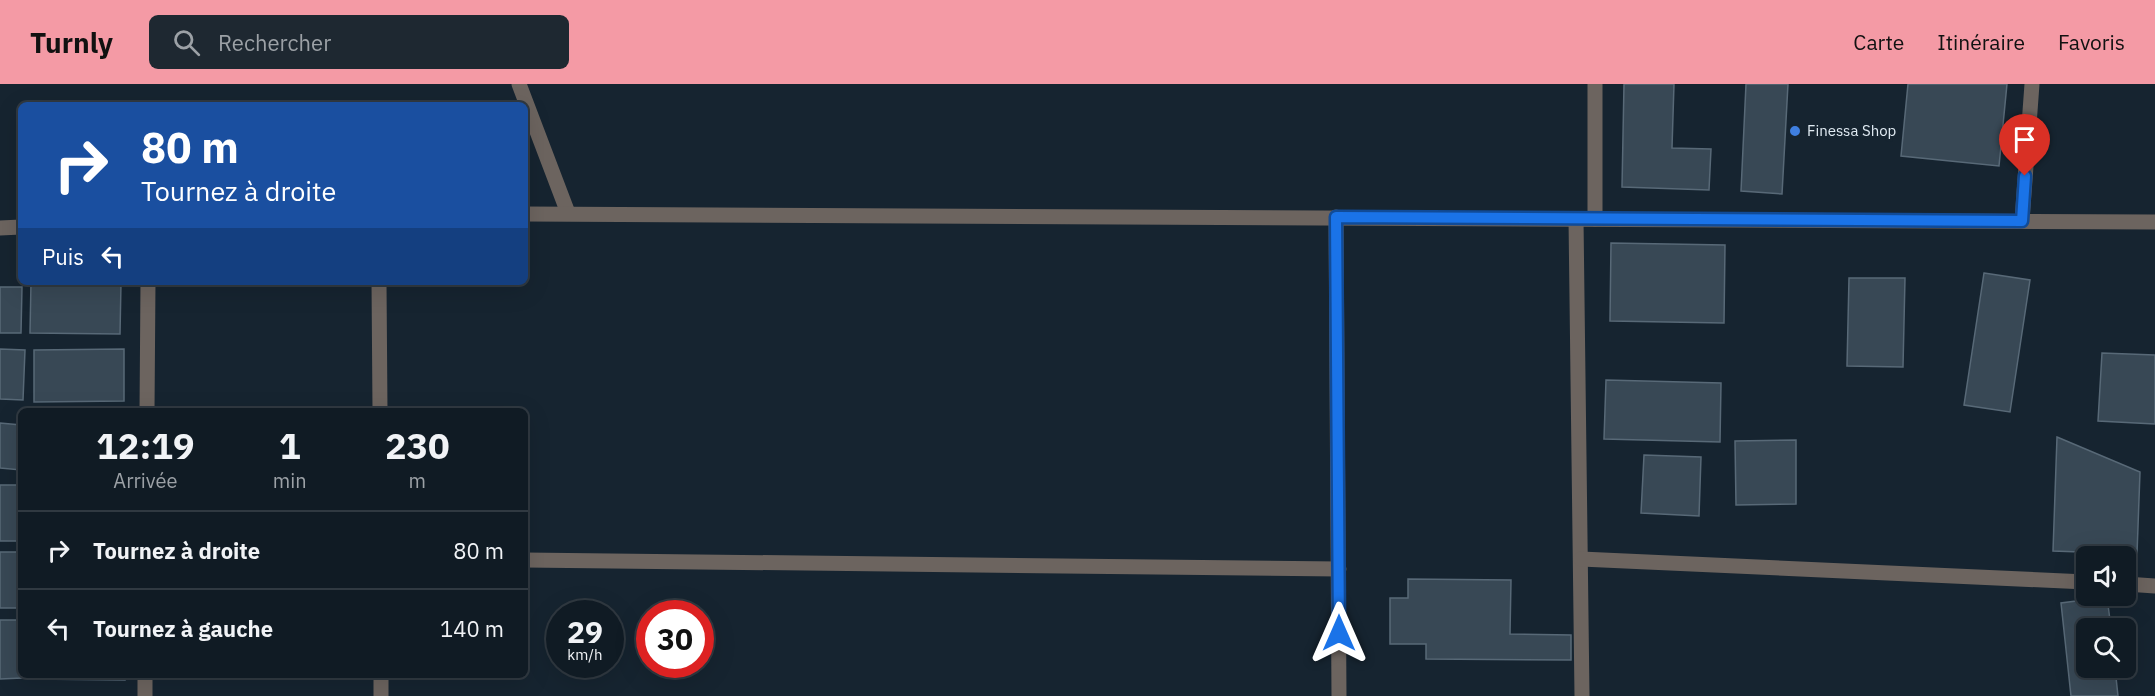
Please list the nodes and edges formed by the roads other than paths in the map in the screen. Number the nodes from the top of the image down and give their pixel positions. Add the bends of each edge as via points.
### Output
1 (519, 84) edge
2 (1595, 84) edge
3 (2032, 84) edge
4 (526, 102) edge
5 (528, 108) edge
6 (568, 213) junction
7 (528, 214) edge
8 (1336, 217) junction
9 (1576, 219) junction
10 (1595, 219) junction
11 (2022, 221) junction
12 (2155, 222) edge
13 (18, 227) edge
14 (0, 228) edge
15 (148, 285) edge
16 (380, 285) edge
17 (147, 408) edge
18 (380, 408) edge
19 (1581, 559) junction
20 (528, 560) edge
21 (1339, 569) junction
22 (2076, 582) edge
23 (2136, 585) edge
24 (2155, 586) edge
25 (145, 678) edge
26 (381, 678) edge
27 (145, 696) edge
28 (381, 696) edge
29 (1339, 696) edge
30 (1582, 696) edge

1 - 4 street
2 - 10 street
3 - 11 street
5 - 6 street
6 - 7 street
6 - 8 street
8 - 9 street
8 - 21 street
9 - 10 street
9 - 19 street
10 - 11 street
11 - 12 street
13 - 14 street
15 - 17 street
16 - 18 street
19 - 22 street
19 - 30 street
20 - 21 street
21 - 29 street
23 - 24 street
25 - 27 street
26 - 28 street

